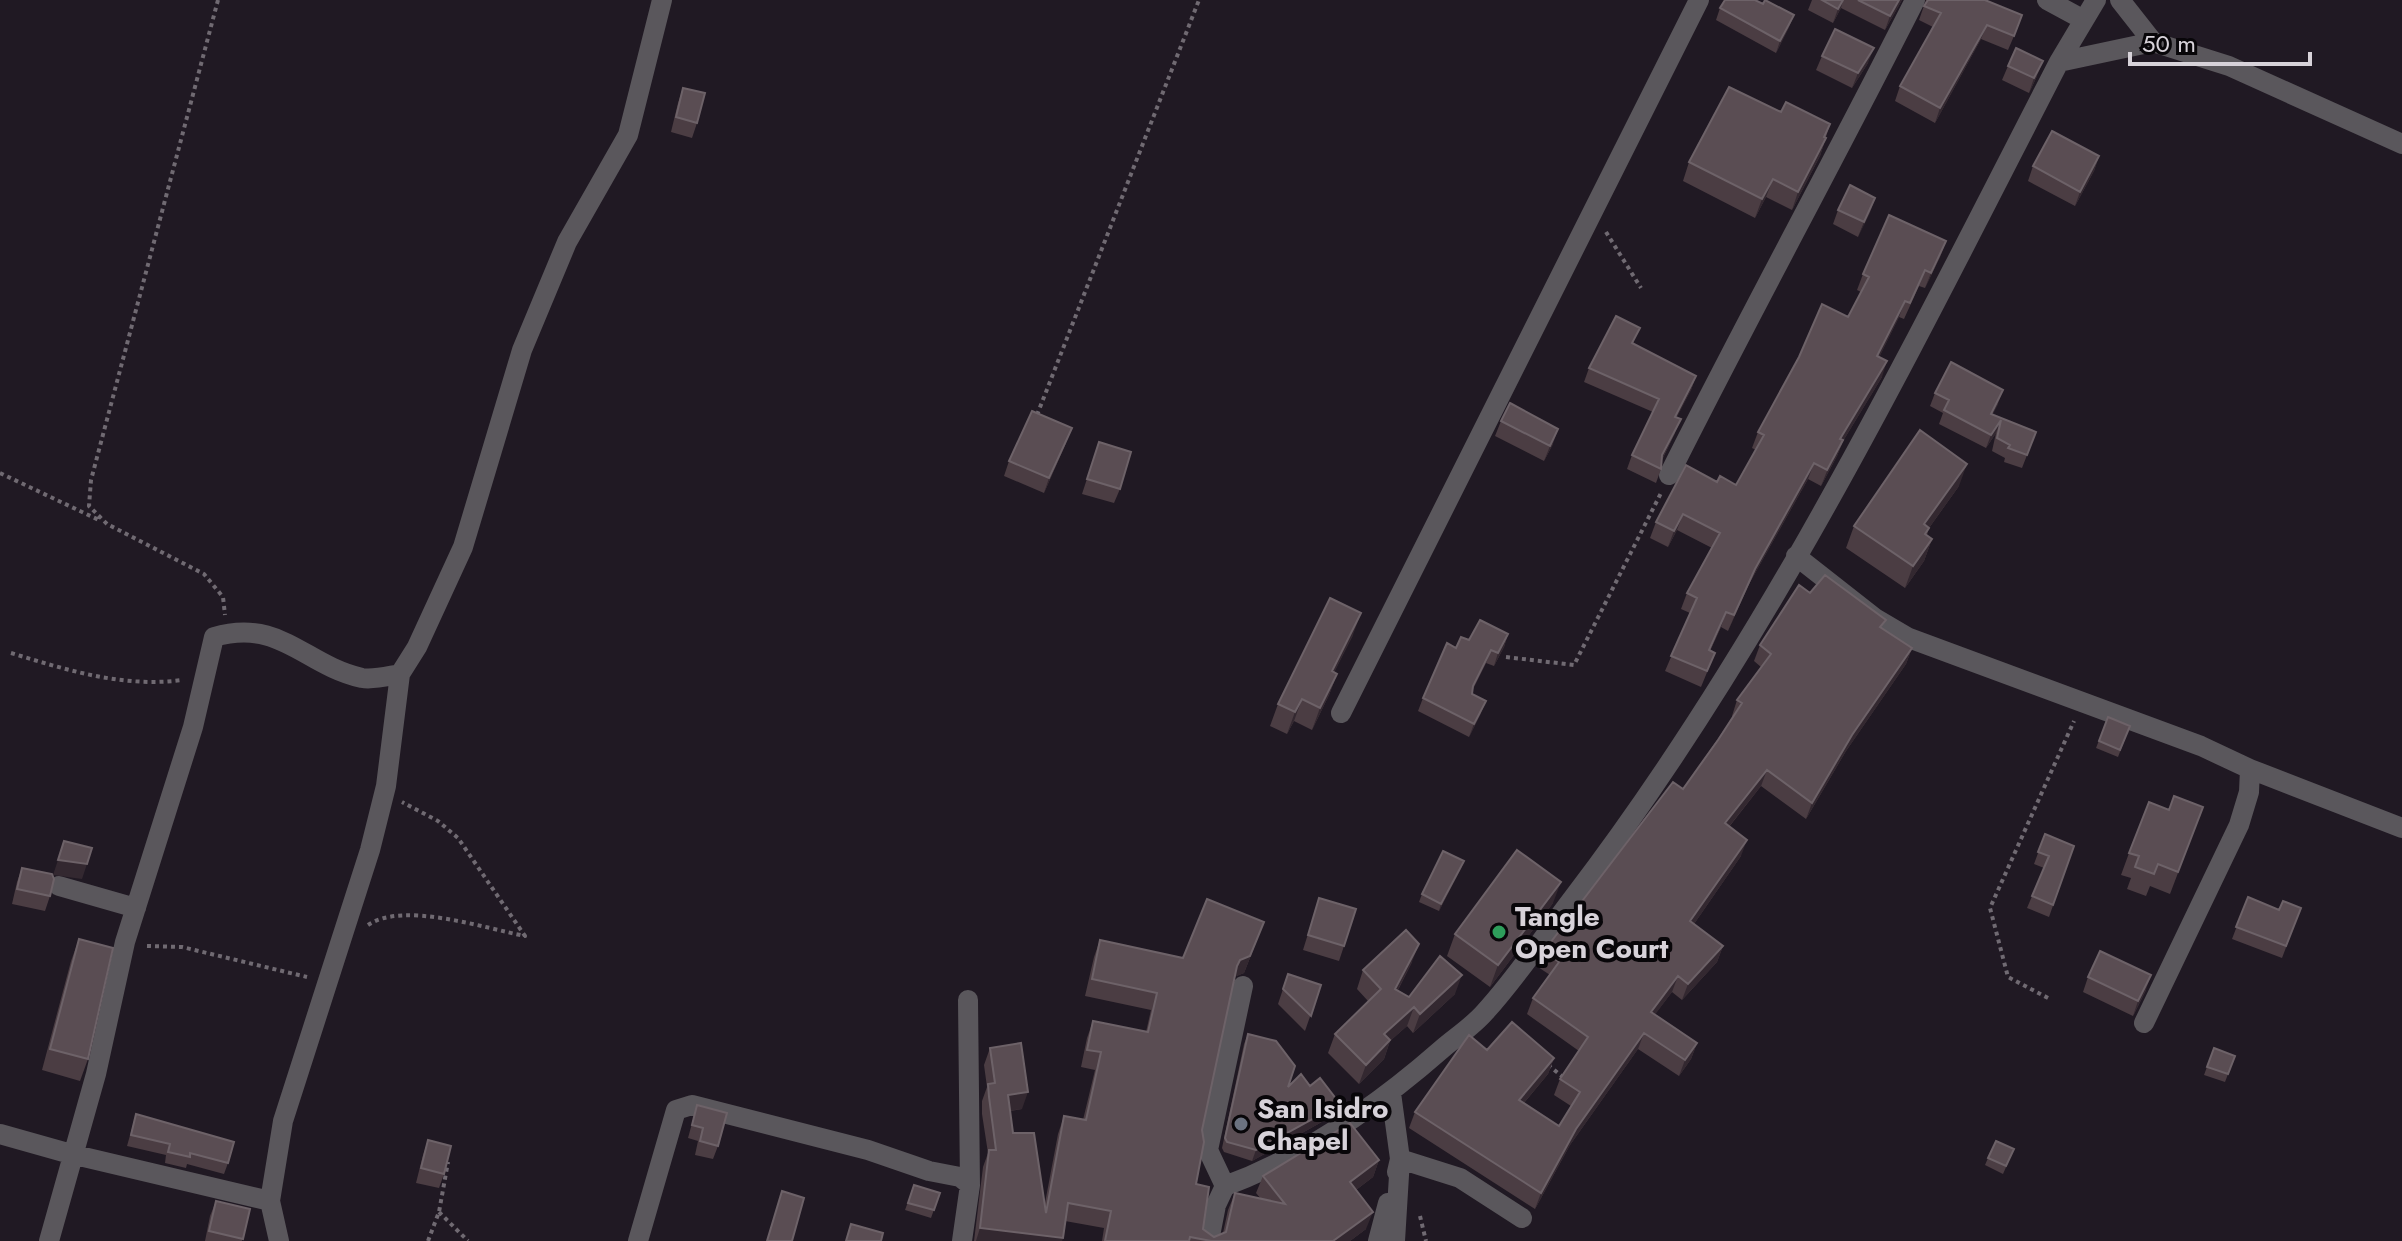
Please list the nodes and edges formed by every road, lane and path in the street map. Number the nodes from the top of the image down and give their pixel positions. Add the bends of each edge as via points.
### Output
1 (218, 0) edge
2 (662, 0) edge
3 (1199, 0) edge
4 (1699, 0) edge
5 (1915, 0) edge
6 (2047, 0) edge
7 (2096, 0) edge
8 (2120, 0) edge
9 (2084, 20) junction
10 (2153, 42) junction
11 (2059, 62) junction
12 (2402, 144) edge
13 (1594, 213) junction
14 (1641, 288) dead end
15 (1035, 419) edge
16 (0, 473) edge
17 (1669, 475) joint
18 (107, 524) junction
19 (1796, 556) junction
20 (214, 637) junction
21 (11, 653) dead end
22 (1506, 657) dead end
23 (400, 674) junction
24 (205, 677) junction
25 (2081, 704) junction
26 (1341, 713) dead end
27 (2250, 769) junction
28 (2402, 828) edge
29 (59, 886) dead end
30 (136, 908) junction
31 (1243, 986) dead end
32 (2048, 998) dead end
33 (968, 1000) dead end
34 (2144, 1023) dead end
35 (1544, 1062) edge
36 (1568, 1081) edge
37 (1391, 1093) junction
38 (0, 1134) edge
39 (71, 1154) junction
40 (1400, 1159) junction
41 (448, 1162) edge
42 (970, 1185) junction
43 (1225, 1186) junction
44 (270, 1201) junction
45 (439, 1212) junction
46 (1522, 1218) dead end
47 (49, 1241) edge
48 (279, 1241) edge
49 (428, 1241) edge
50 (468, 1241) edge
51 (638, 1241) edge
52 (962, 1241) edge
53 (1209, 1241) edge
54 (1378, 1241) edge
55 (1395, 1241) edge

1 - 18 path via 91,480 89,506
2 - 23 street via 628,135 561,255 522,350 463,547
3 - 15 path
4 - 13 street
5 - 17 street
6 - 9 street
7 - 9 street
8 - 10 street
9 - 11 street
10 - 11 street
10 - 12 street via 2229,66
11 - 19 street
13 - 14 path
13 - 26 street
16 - 18 path
17 - 22 path via 1574,665
18 - 20 path via 204,574 223,597 226,620
19 - 25 street via 1909,638
19 - 37 street via 1675,755 1604,857 1484,1014
20 - 23 street via 241,630 275,637 365,679
20 - 24 street
21 - 24 path via 93,678 163,683
23 - 44 street via 386,786 283,1121
24 - 30 street
25 - 27 street
25 - 32 path via 1990,908 2008,977
27 - 28 street
27 - 34 street via 2239,825
29 - 30 street
30 - 39 street
31 - 43 street via 1208,1150
33 - 42 street
35 - 36 path
37 - 40 street
37 - 43 street via 1332,1133
38 - 39 street
39 - 44 street
39 - 47 street
40 - 46 street via 1460,1178
40 - 54 street
40 - 55 street
41 - 45 path
42 - 51 street via 960,1177 868,1150 692,1105 676,1110
42 - 52 street
43 - 53 street
44 - 48 street
45 - 49 path
45 - 50 path

